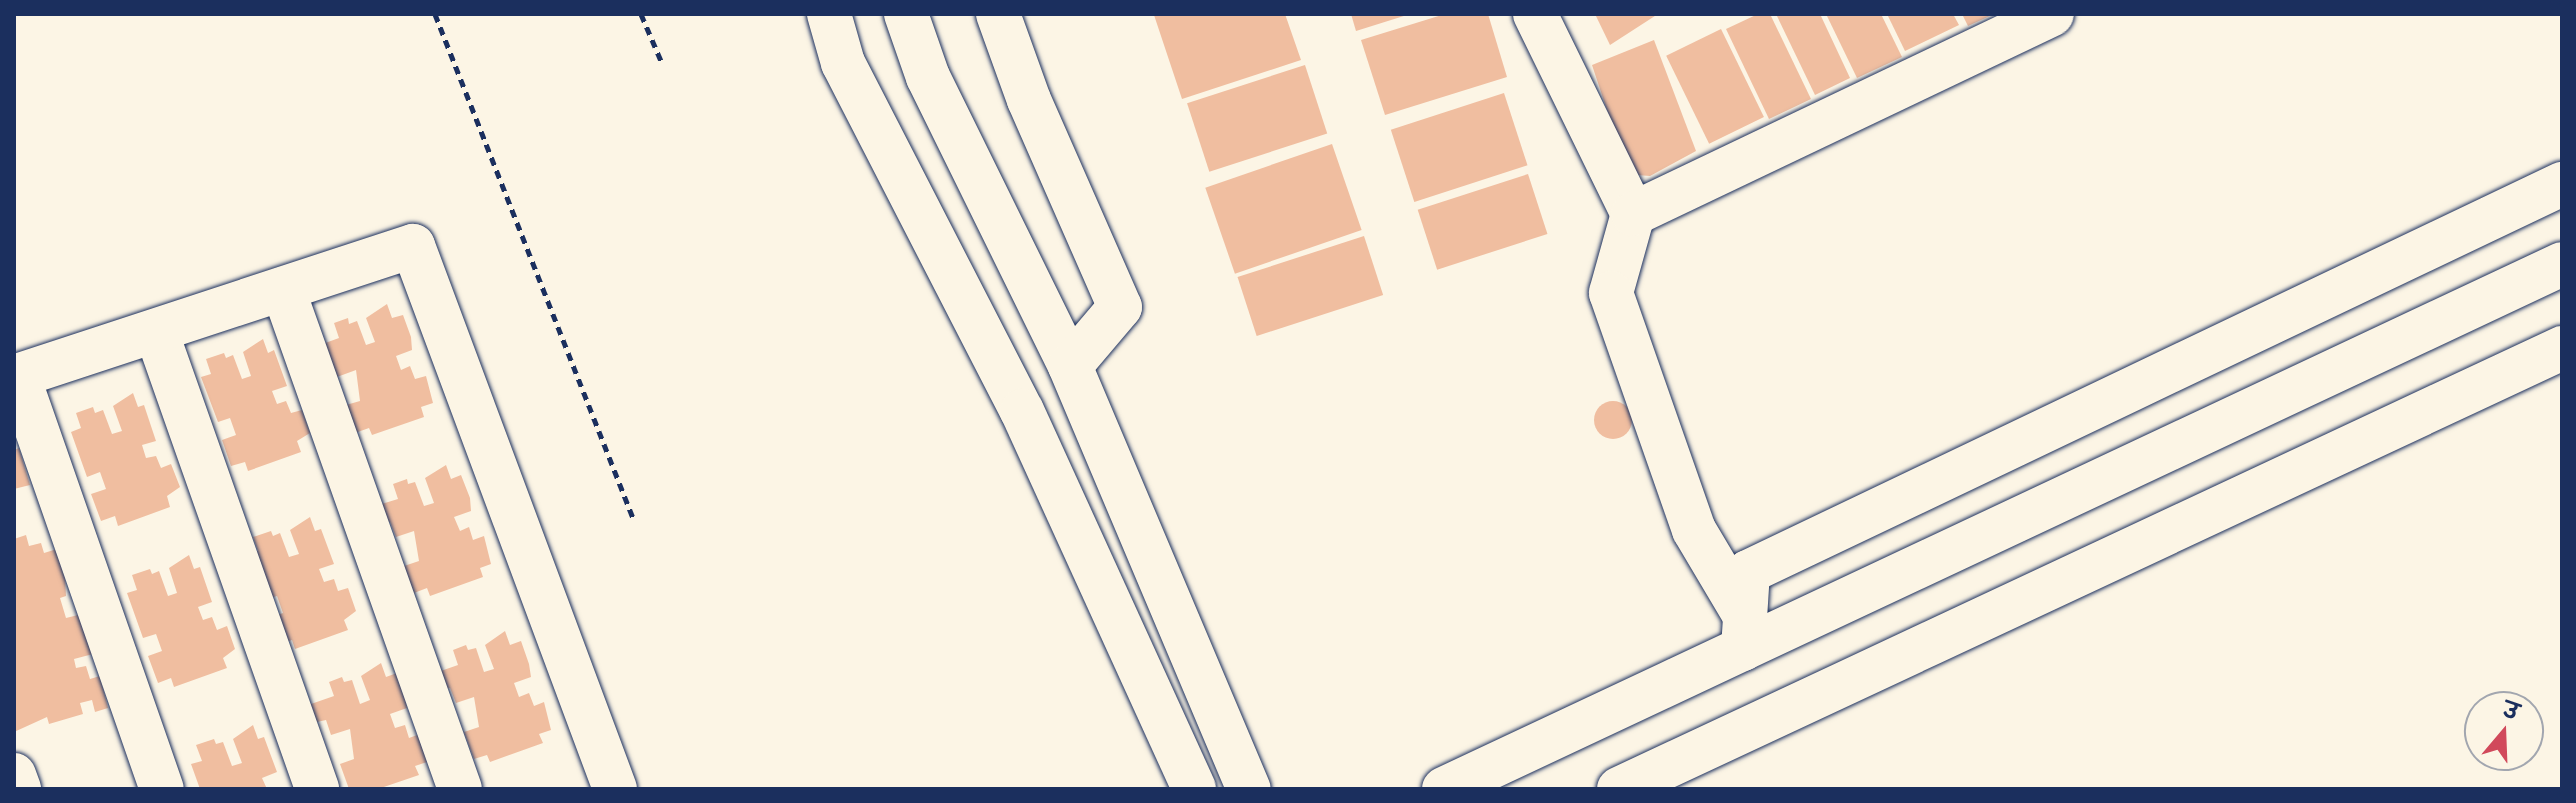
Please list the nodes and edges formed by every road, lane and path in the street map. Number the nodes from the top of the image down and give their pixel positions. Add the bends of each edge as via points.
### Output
1 (435, 14) edge
2 (641, 14) edge
3 (829, 14) edge
4 (906, 14) edge
5 (998, 14) edge
6 (1535, 14) edge
7 (2052, 14) edge
8 (662, 63) dead end
9 (2562, 184) edge
10 (1633, 214) junction
11 (2562, 264) edge
12 (283, 289) junction
13 (156, 331) junction
14 (2562, 348) edge
15 (1070, 366) junction
16 (16, 376) edge
17 (633, 518) dead end
18 (1744, 632) junction
19 (14, 775) edge
20 (19, 789) edge
21 (162, 789) edge
22 (317, 789) edge
23 (460, 789) edge
24 (615, 789) edge
25 (1194, 789) edge
26 (1249, 789) edge
27 (1444, 789) edge
28 (1619, 789) edge

1 - 17 path
2 - 8 path
3 - 25 street via 843,63 1022,411
4 - 15 street via 928,77
5 - 15 street via 1029,100 1120,307
6 - 10 street
7 - 10 street
9 - 18 street via 1748,572
10 - 18 street via 1611,293 1694,530
11 - 18 street
12 - 13 street
12 - 23 street
12 - 24 street via 413,246
13 - 16 street
13 - 22 street
14 - 28 street
15 - 26 street
16 - 21 street
18 - 27 street
19 - 20 street

